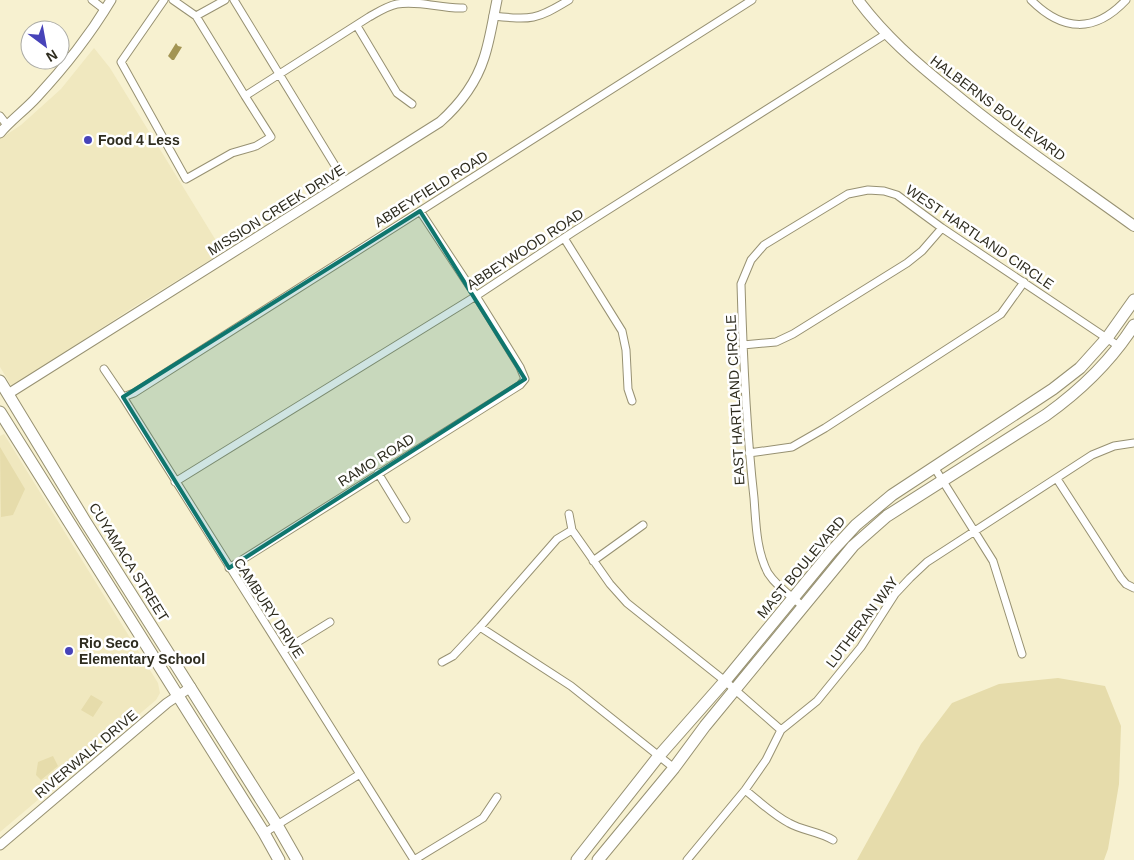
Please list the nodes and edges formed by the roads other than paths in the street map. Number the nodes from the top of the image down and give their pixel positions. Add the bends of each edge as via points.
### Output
1 (92, 0) edge
2 (111, 0) edge
3 (164, 0) edge
4 (173, 0) edge
5 (225, 0) edge
6 (234, 0) edge
7 (497, 0) edge
8 (569, 0) edge
9 (752, 0) edge
10 (858, 0) edge
11 (1031, 0) edge
12 (1126, 0) edge
13 (463, 8) dead end
14 (105, 10) junction
15 (196, 16) junction
16 (493, 16) junction
17 (357, 26) junction
18 (886, 34) junction
19 (279, 75) junction
20 (246, 96) junction
21 (412, 104) dead end
22 (0, 116) edge
23 (3, 125) edge
24 (0, 133) edge
25 (345, 182) junction
26 (420, 210) junction
27 (817, 212) joint
28 (1134, 226) edge
29 (942, 228) junction
30 (564, 238) junction
31 (1024, 282) junction
32 (476, 296) junction
33 (1134, 300) edge
34 (1134, 325) edge
35 (1107, 338) junction
36 (743, 345) junction
37 (1120, 347) junction
38 (104, 369) dead end
39 (0, 381) edge
40 (8, 394) junction
41 (123, 397) junction
42 (632, 401) dead end
43 (0, 412) edge
44 (1134, 443) edge
45 (749, 453) junction
46 (934, 467) junction
47 (378, 473) junction
48 (1057, 479) junction
49 (943, 480) junction
50 (175, 482) junction
51 (64, 486) junction
52 (50, 494) junction
53 (568, 514) dead end
54 (406, 519) dead end
55 (642, 525) dead end
56 (572, 530) junction
57 (974, 531) junction
58 (593, 561) junction
59 (229, 568) junction
60 (1134, 588) edge
61 (793, 598) junction
62 (804, 607) junction
63 (330, 622) dead end
64 (480, 627) junction
65 (283, 651) junction
66 (1022, 654) dead end
67 (442, 662) dead end
68 (725, 681) junction
69 (191, 687) junction
70 (735, 690) junction
71 (178, 696) junction
72 (780, 730) junction
73 (658, 757) junction
74 (674, 768) junction
75 (360, 774) junction
76 (745, 790) junction
77 (497, 797) dead end
78 (277, 825) junction
79 (264, 833) junction
80 (833, 840) dead end
81 (0, 845) edge
82 (279, 860) edge
83 (297, 860) edge
84 (414, 860) edge
85 (577, 860) edge
86 (598, 860) edge
87 (687, 860) edge

1 - 14 street
2 - 14 street
3 - 20 street via 121,62 186,179 232,153 256,146 271,137
4 - 15 street
5 - 15 street
6 - 19 street
7 - 16 street, MISSION CREEK DRIVE
8 - 16 street via 538,17
9 - 26 street, ABBEYFIELD ROAD
10 - 18 main road, HALBERNS BOULEVARD
11 - 12 street via 1050,16 1074,24 1097,21 1116,11
13 - 17 street via 412,2 396,4
14 - 23 street via 48,85
15 - 20 street
16 - 25 street, MISSION CREEK DRIVE via 485,58 458,104 430,130
17 - 19 street
17 - 21 street via 397,93
18 - 28 main road, HALBERNS BOULEVARD via 984,118
18 - 30 street, ABBEYWOOD ROAD
19 - 20 street
19 - 25 street
22 - 23 street
23 - 24 street
25 - 40 street, MISSION CREEK DRIVE
26 - 32 street
26 - 41 street, ABBEYFIELD ROAD
27 - 29 street, WEST HARTLAND CIRCLE via 848,194 884,191 897,195
27 - 36 street, EAST HARTLAND CIRCLE via 764,245 751,260 741,284
29 - 31 street, WEST HARTLAND CIRCLE
29 - 36 street via 907,263 793,334 776,342
30 - 32 street, ABBEYWOOD ROAD
30 - 42 street via 622,331
31 - 35 street, WEST HARTLAND CIRCLE
31 - 45 street via 1001,314 825,428 792,447
32 - 47 street, RAMO ROAD via 520,367 524,379
32 - 50 street, ABBEYWOOD ROAD
33 - 35 main road, MAST BOULEVARD
34 - 37 main road, MAST BOULEVARD
35 - 37 street, WEST HARTLAND CIRCLE
35 - 46 main road, MAST BOULEVARD via 1080,368 1053,389
36 - 45 street, EAST HARTLAND CIRCLE
37 - 49 main road, MAST BOULEVARD via 1068,399
38 - 41 street, CAMBURY DRIVE
39 - 40 main road, CUYAMACA STREET
40 - 51 main road, CUYAMACA STREET
41 - 50 street, CAMBURY DRIVE
43 - 52 main road
44 - 48 street, LUTHERAN WAY via 1114,446 1092,455
45 - 61 street, EAST HARTLAND CIRCLE via 759,549 767,571
46 - 49 street
46 - 61 main road, MAST BOULEVARD via 864,517
47 - 54 street
47 - 59 street, RAMO ROAD
48 - 57 street, LUTHERAN WAY
48 - 60 street via 1121,578
49 - 57 street
49 - 62 main road, MAST BOULEVARD via 887,516 853,546
50 - 59 street, CAMBURY DRIVE
51 - 52 main road
51 - 69 main road, CUYAMACA STREET
52 - 71 main road
53 - 56 street
55 - 58 street
56 - 58 street
56 - 64 street via 558,540
57 - 66 street via 993,561
57 - 72 street, LUTHERAN WAY via 927,562 910,578 895,594 861,647 816,701
58 - 68 street via 627,603
59 - 65 street, CAMBURY DRIVE
61 - 62 street, EAST HARTLAND CIRCLE
61 - 68 main road, MAST BOULEVARD
62 - 70 main road, MAST BOULEVARD
63 - 65 street
64 - 67 street via 453,656
64 - 73 street via 571,686
65 - 75 street, CAMBURY DRIVE
68 - 70 street
68 - 73 main road, MAST BOULEVARD
69 - 71 street, RIVERWALK DRIVE
69 - 78 main road, CUYAMACA STREET
70 - 72 street
70 - 74 main road, MAST BOULEVARD
71 - 79 main road
71 - 81 street, RIVERWALK DRIVE
72 - 76 street, LUTHERAN WAY via 766,760
73 - 74 street
73 - 85 main road, MAST BOULEVARD
74 - 86 main road, MAST BOULEVARD
75 - 78 street
75 - 84 street, CAMBURY DRIVE
76 - 80 street via 790,824
76 - 87 street, LUTHERAN WAY
77 - 84 street via 482,818
78 - 79 street
78 - 83 main road, CUYAMACA STREET
79 - 82 main road

